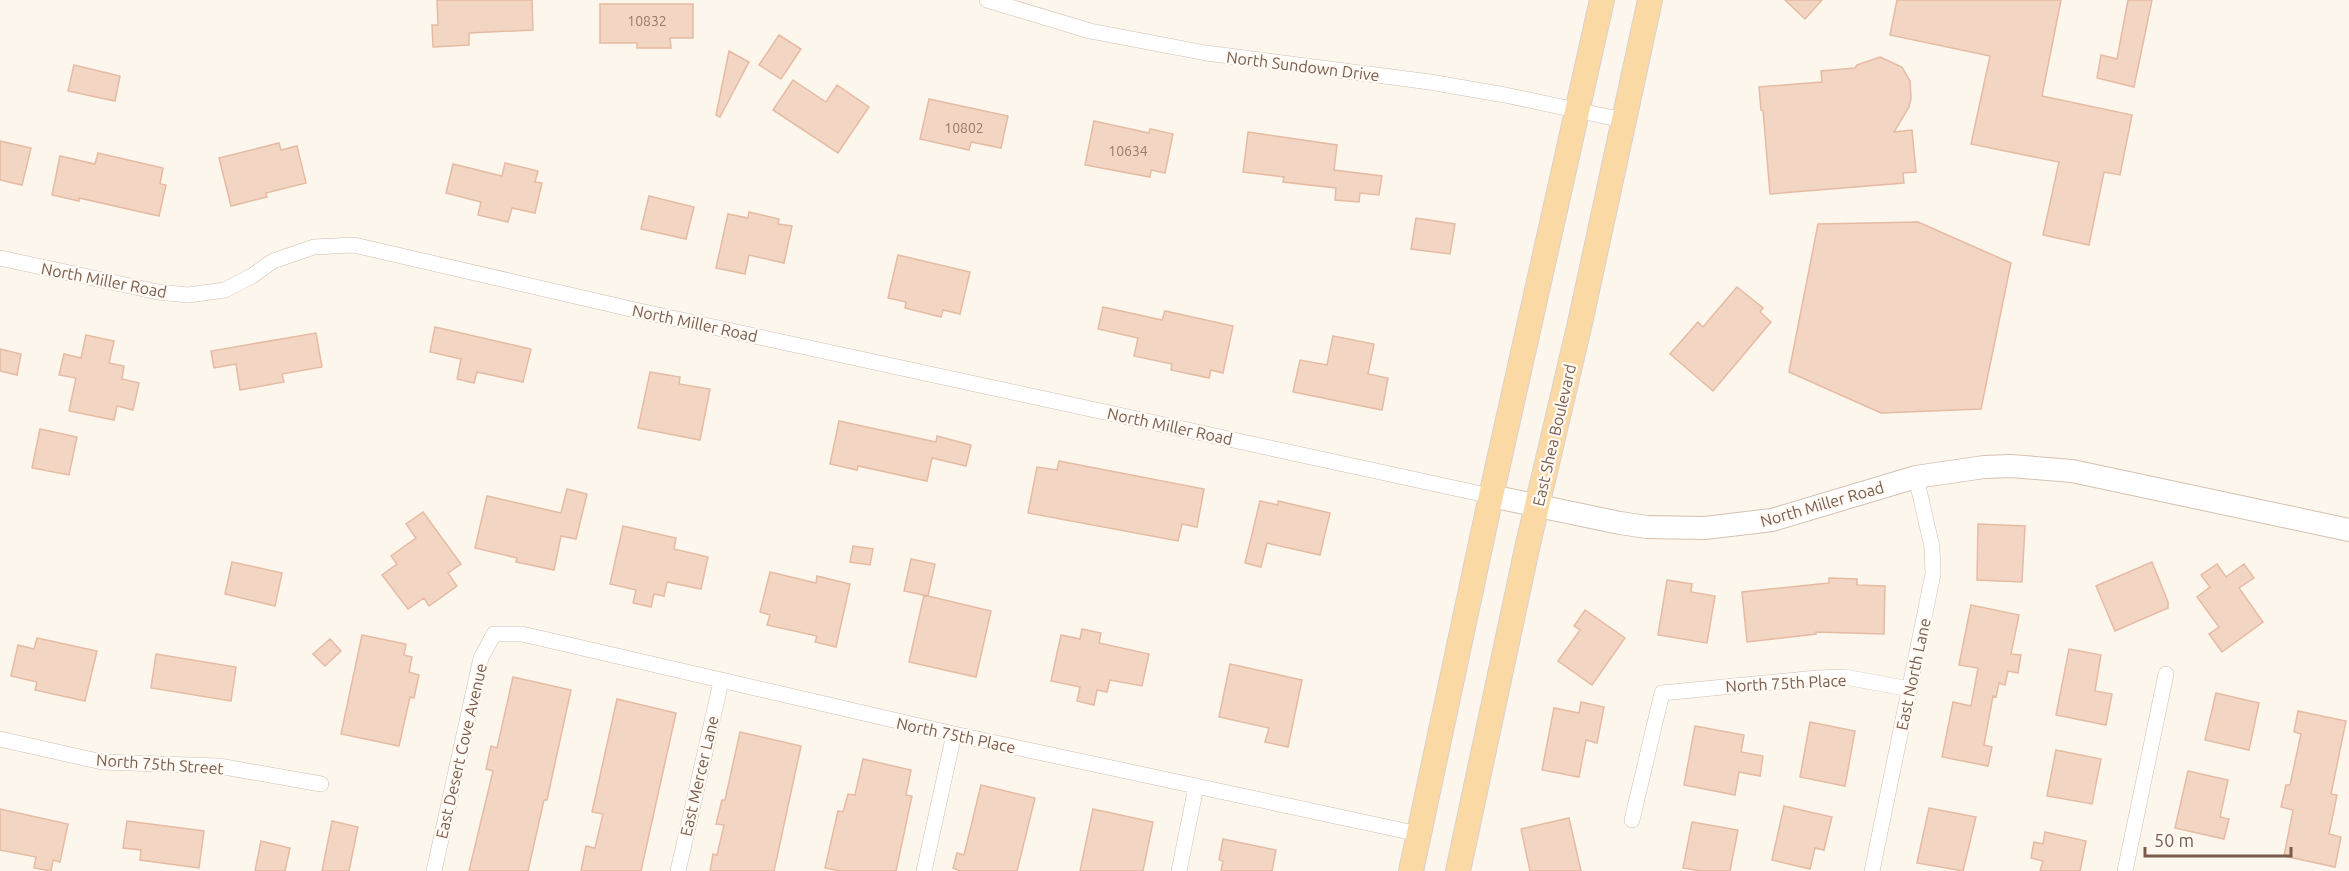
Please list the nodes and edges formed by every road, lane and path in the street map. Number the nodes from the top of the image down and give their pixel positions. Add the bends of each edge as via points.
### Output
1 (987, 0) edge
2 (1602, 0) edge
3 (1650, 0) edge
4 (1578, 110) junction
5 (1623, 120) junction
6 (0, 258) edge
7 (1916, 477) junction
8 (1491, 496) junction
9 (1537, 506) junction
10 (2349, 530) edge
11 (494, 634) joint
12 (2166, 674) dead end
13 (721, 682) junction
14 (1910, 689) junction
15 (954, 734) junction
16 (0, 739) edge
17 (321, 784) dead end
18 (1196, 787) junction
19 (1632, 820) dead end
20 (1419, 834) junction
21 (434, 871) edge
22 (678, 871) edge
23 (924, 871) edge
24 (1179, 871) edge
25 (1411, 871) edge
26 (1458, 871) edge
27 (1872, 871) edge
28 (2125, 871) edge

1 - 4 street, North Sundown Drive via 1090,31 1206,53 1430,82
2 - 4 main road
3 - 5 main road, East Shea Boulevard
4 - 5 street, North Sundown Drive
4 - 8 main road
5 - 9 main road, East Shea Boulevard
6 - 8 street, North Miller Road via 188,295 225,290 273,261 314,247 354,245
7 - 9 street, North Miller Road via 1792,515 1737,526 1647,527
7 - 10 street, North Miller Road via 1984,467 2072,471
7 - 14 street, East North Lane via 1932,547 1933,574
8 - 9 street, North Miller Road
8 - 20 main road
9 - 26 main road, East Shea Boulevard
11 - 13 street, North 75th Place via 522,634
11 - 21 street, East Desert Cove Avenue via 482,658
12 - 28 street
13 - 15 street, North 75th Place
13 - 22 street, East Mercer Lane
14 - 19 street, North 75th Place via 1845,677 1662,693
14 - 27 street, East North Lane
15 - 18 street, North 75th Place
15 - 23 street
16 - 17 street, North 75th Street via 102,762 219,766
18 - 20 street, North 75th Place
18 - 24 street
20 - 25 main road

